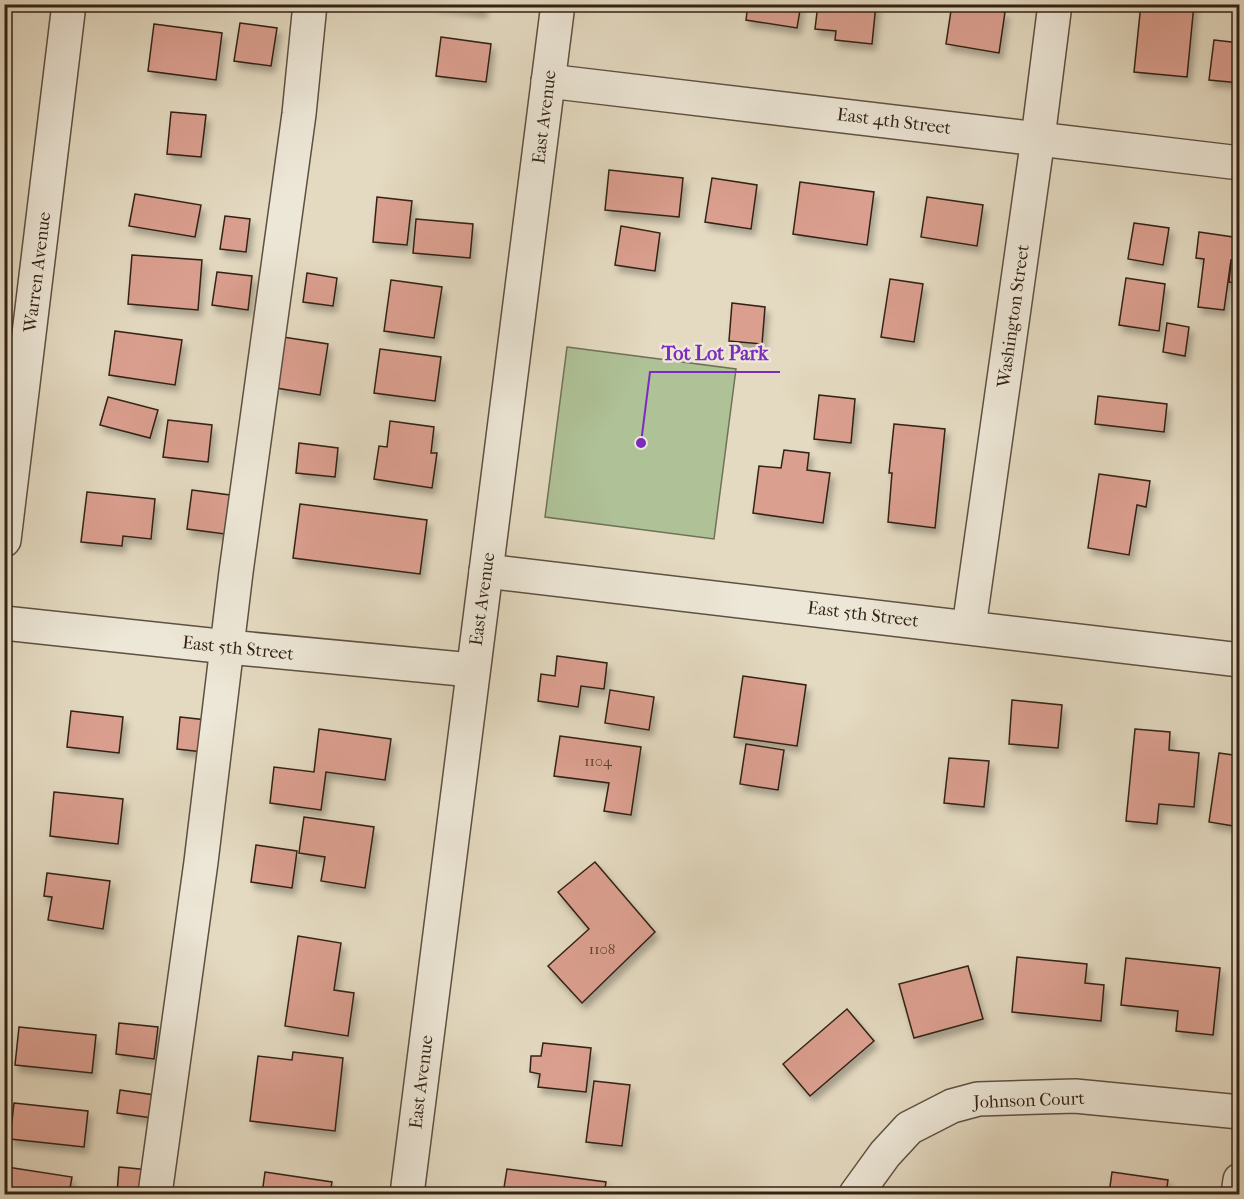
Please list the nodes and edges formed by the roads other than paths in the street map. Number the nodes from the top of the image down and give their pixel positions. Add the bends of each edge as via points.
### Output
1 (69, 4) edge
2 (310, 4) edge
3 (558, 4) edge
4 (1055, 4) edge
5 (548, 81) junction
6 (1038, 138) junction
7 (1239, 163) edge
8 (4, 540) edge
9 (486, 571) junction
10 (4, 623) edge
11 (969, 627) junction
12 (228, 647) junction
13 (1239, 660) edge
14 (472, 670) junction
15 (1239, 1112) edge
16 (1239, 1180) edge
17 (155, 1194) edge
18 (407, 1194) edge
19 (856, 1194) edge
20 (1238, 1194) edge

1 - 8 street, Warren Avenue
2 - 12 street via 299,114
3 - 5 street, East Avenue
4 - 6 street, Washington Street
5 - 6 street, East 4th Street
5 - 9 street, East Avenue
6 - 7 street, East 4th Street
6 - 11 street, Washington Street
9 - 11 street, East 5th Street
9 - 14 street, East Avenue
10 - 12 street, East 5th Street
11 - 13 street, East 5th Street
12 - 14 street, East 5th Street
12 - 17 street
14 - 18 street, East Avenue
15 - 19 street, Johnson Court via 1075,1096 978,1099 952,1106 909,1128
16 - 20 street

